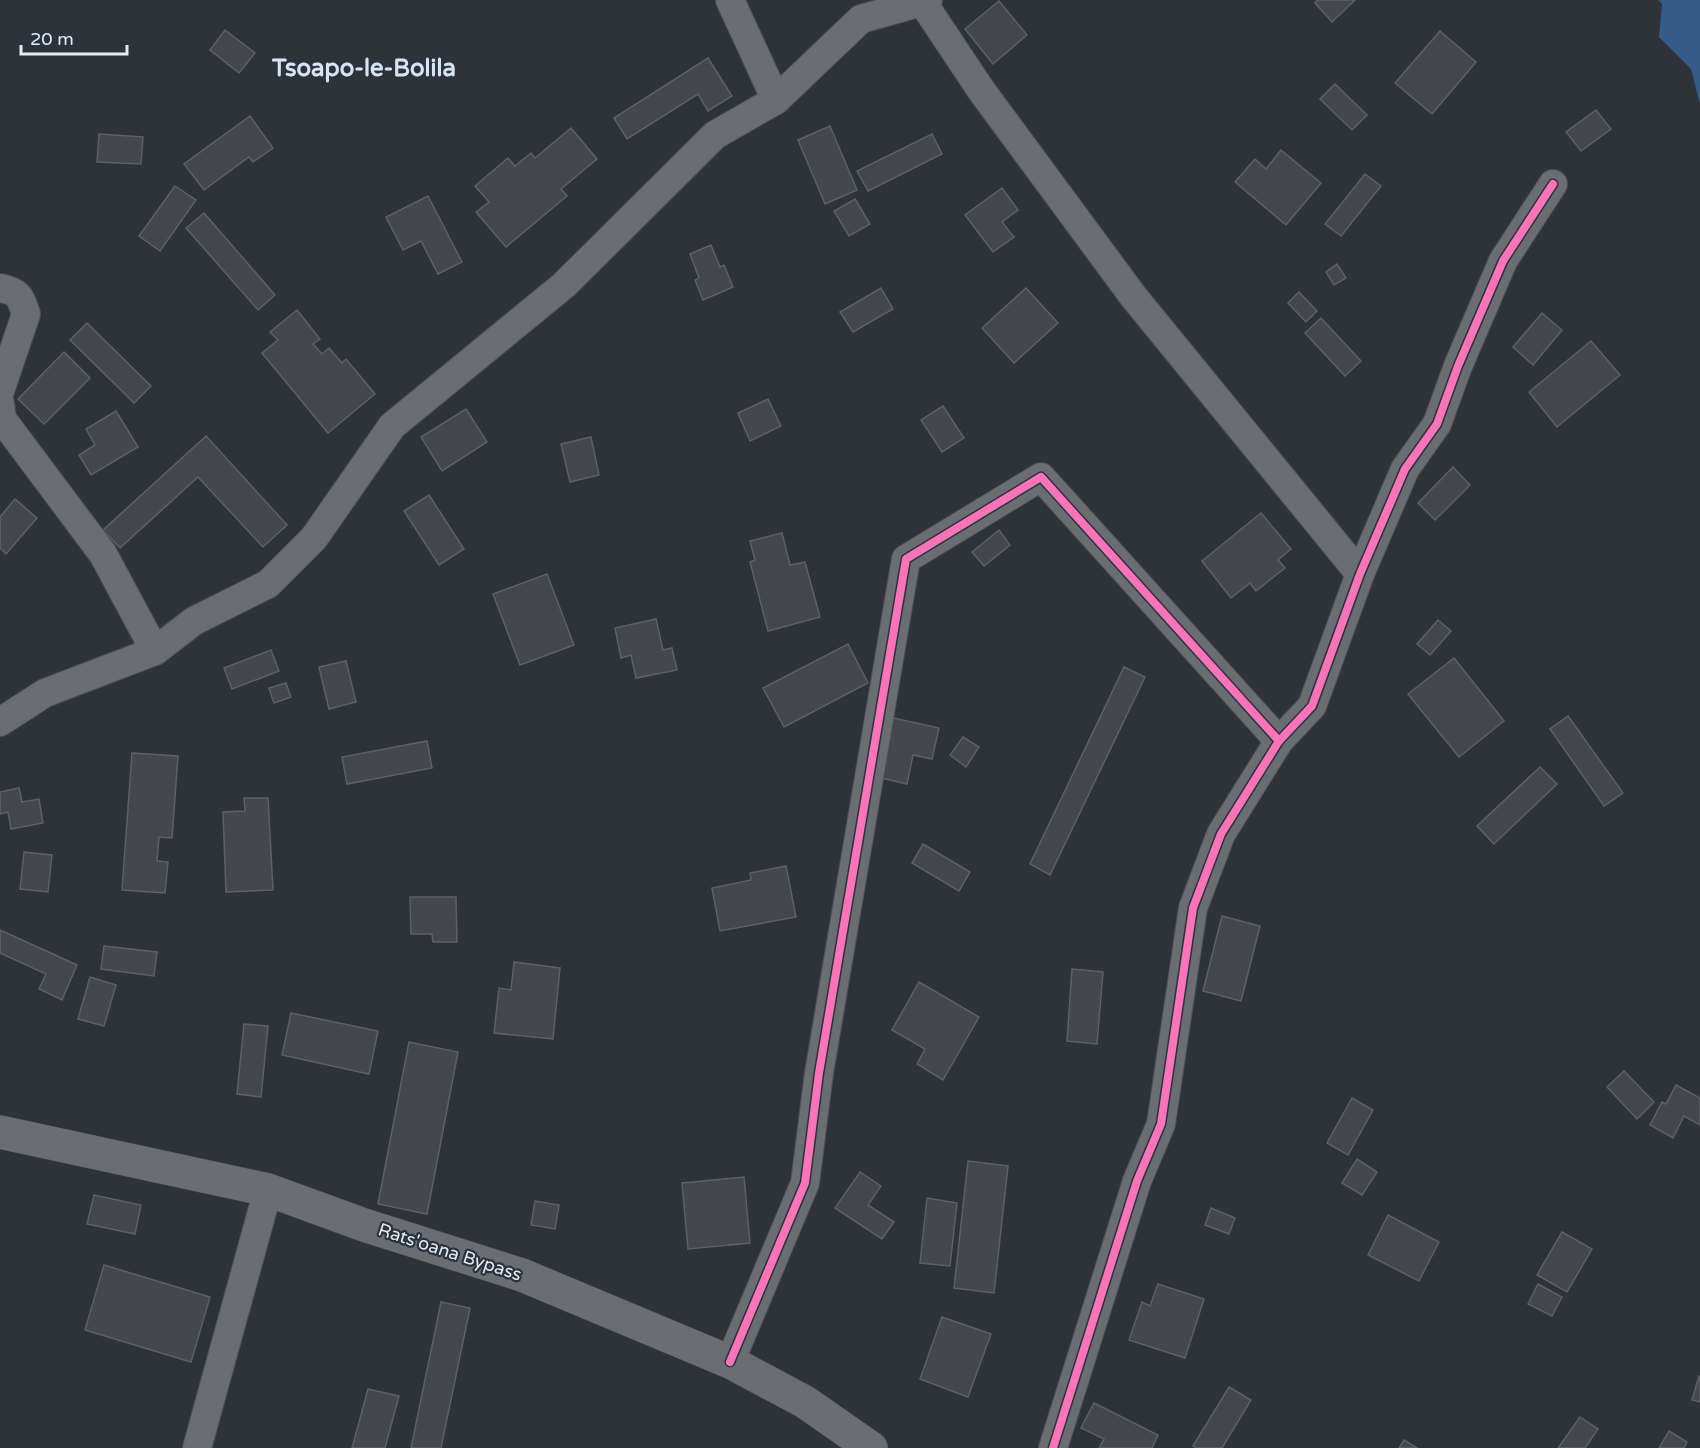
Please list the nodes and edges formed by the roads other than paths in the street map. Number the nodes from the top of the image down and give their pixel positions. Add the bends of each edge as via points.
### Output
1 (730, 0) edge
2 (926, 1) edge
3 (776, 100) junction
4 (1553, 184) dead end
5 (0, 288) edge
6 (0, 392) edge
7 (0, 404) edge
8 (1360, 574) junction
9 (155, 651) junction
10 (0, 722) edge
11 (1279, 741) junction
12 (0, 1132) edge
13 (268, 1190) junction
14 (730, 1362) junction
15 (197, 1448) edge
16 (871, 1448) edge
17 (1053, 1448) edge

1 - 3 street
2 - 3 street via 861,19
2 - 8 street via 981,90 1133,296
3 - 9 street via 715,135 564,285 392,426 314,538 268,584 194,621
4 - 8 street via 1503,261 1437,424 1405,469
5 - 6 street via 18,294 26,314
7 - 9 street via 2,419 103,554
8 - 11 street via 1312,706
9 - 10 street via 45,693
11 - 14 street via 1041,477 906,559 819,1073 805,1183
11 - 17 street via 1221,834 1193,908 1161,1124 1137,1181
12 - 13 street, Rats'oana Bypass
13 - 14 street, Rats'oana Bypass via 522,1275
13 - 15 street
14 - 16 street, Rats'oana Bypass via 804,1402

